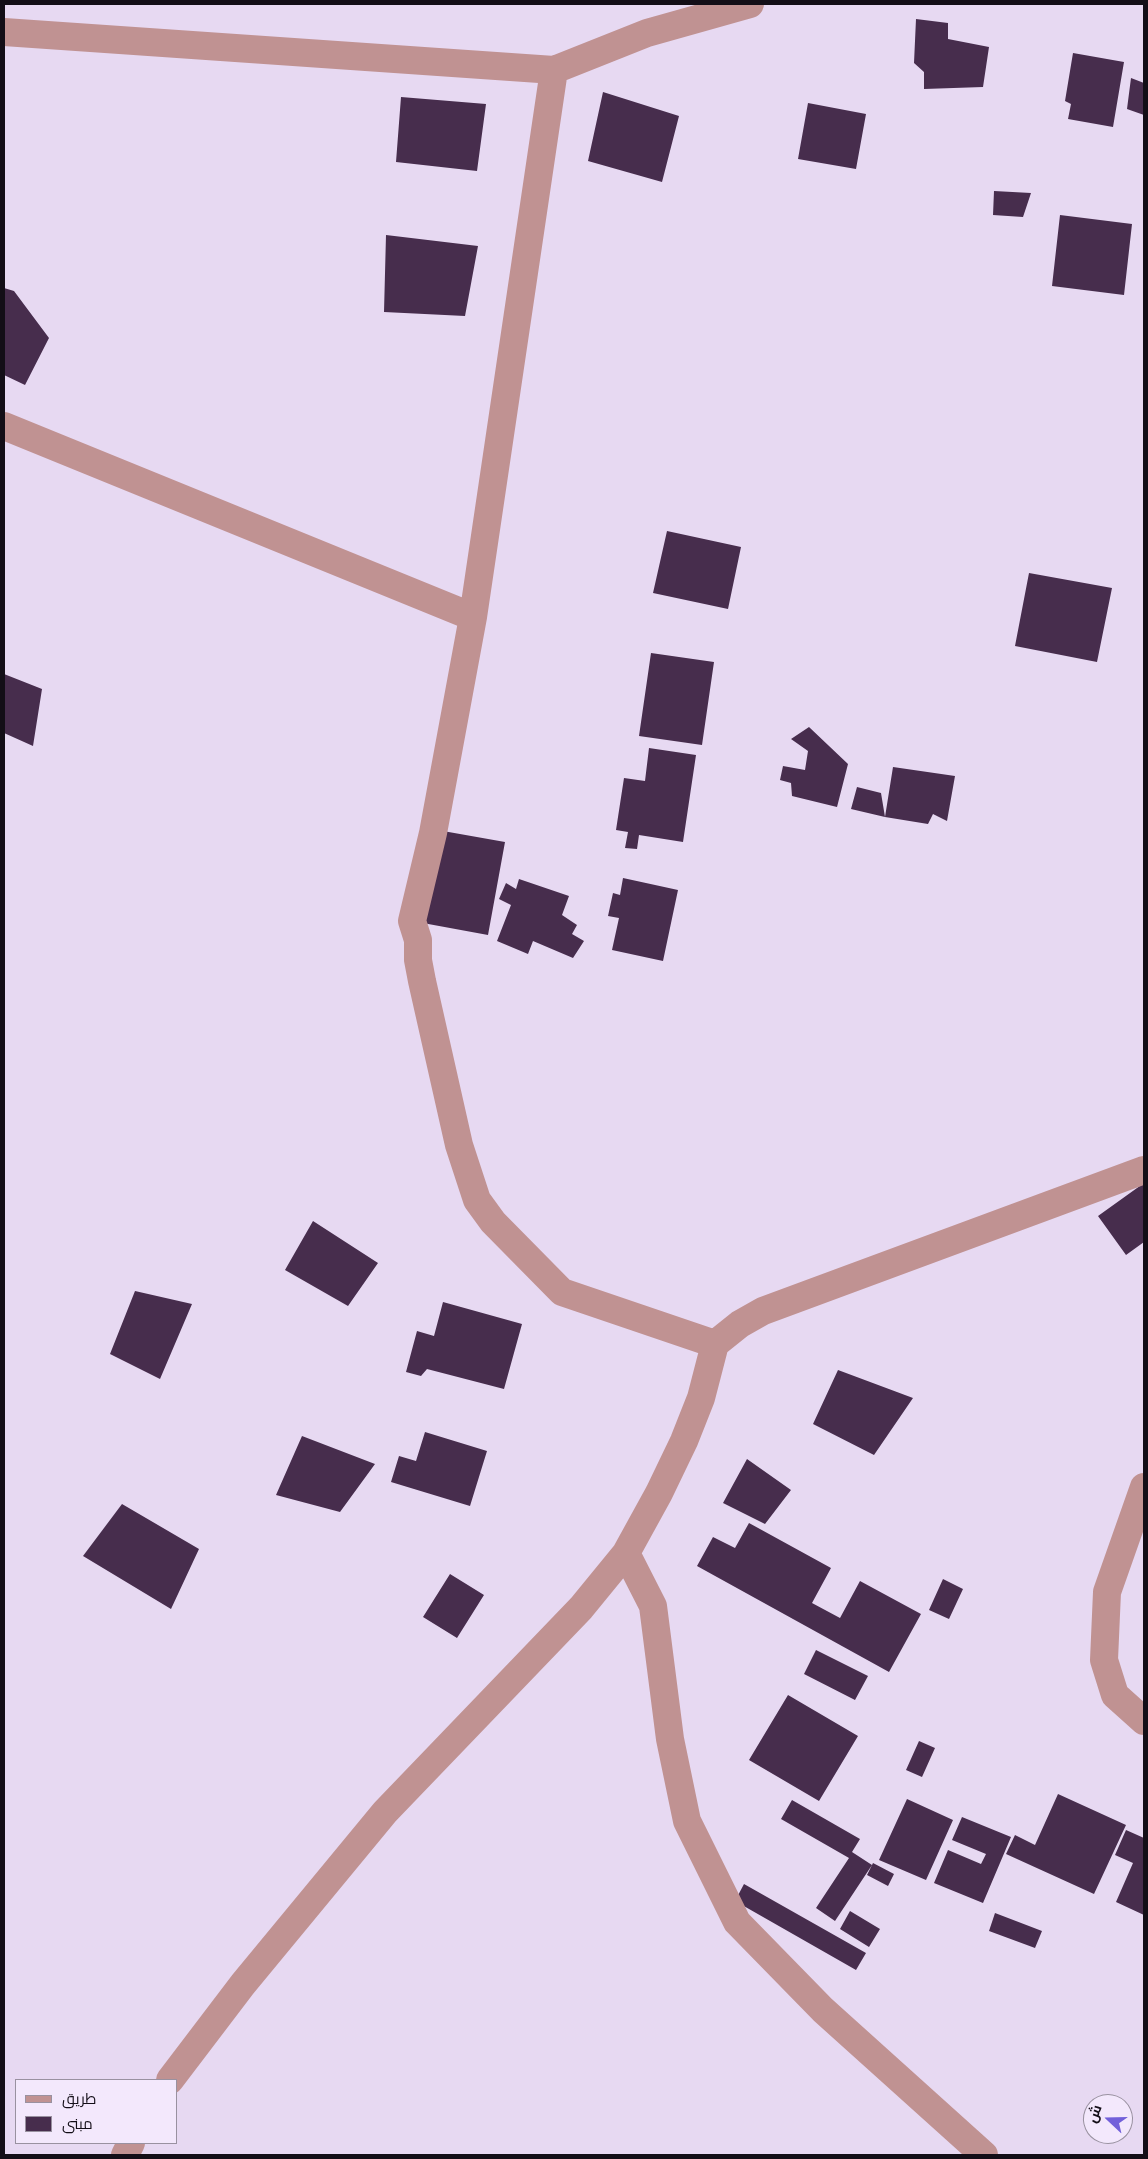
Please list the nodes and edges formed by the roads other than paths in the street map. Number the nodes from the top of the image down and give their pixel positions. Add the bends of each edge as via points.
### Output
1 (750, 4) edge
2 (4, 32) edge
3 (554, 70) junction
4 (4, 426) edge
5 (473, 617) junction
6 (1144, 1170) edge
7 (715, 1344) junction
8 (1144, 1487) edge
9 (626, 1553) junction
10 (1144, 1721) edge
11 (171, 2079) edge
12 (984, 2155) edge

1 - 3 street via 647,33
2 - 3 street
3 - 5 street
4 - 5 street
5 - 7 street via 433,833 412,922 459,1145 477,1200 492,1222 562,1292
6 - 7 street via 763,1311
7 - 9 street via 701,1398 684,1441
8 - 10 street via 1107,1592 1104,1660 1115,1695
9 - 11 street via 581,1608 385,1812 243,1984
9 - 12 street via 653,1606 670,1739 687,1821 737,1922 823,2010

